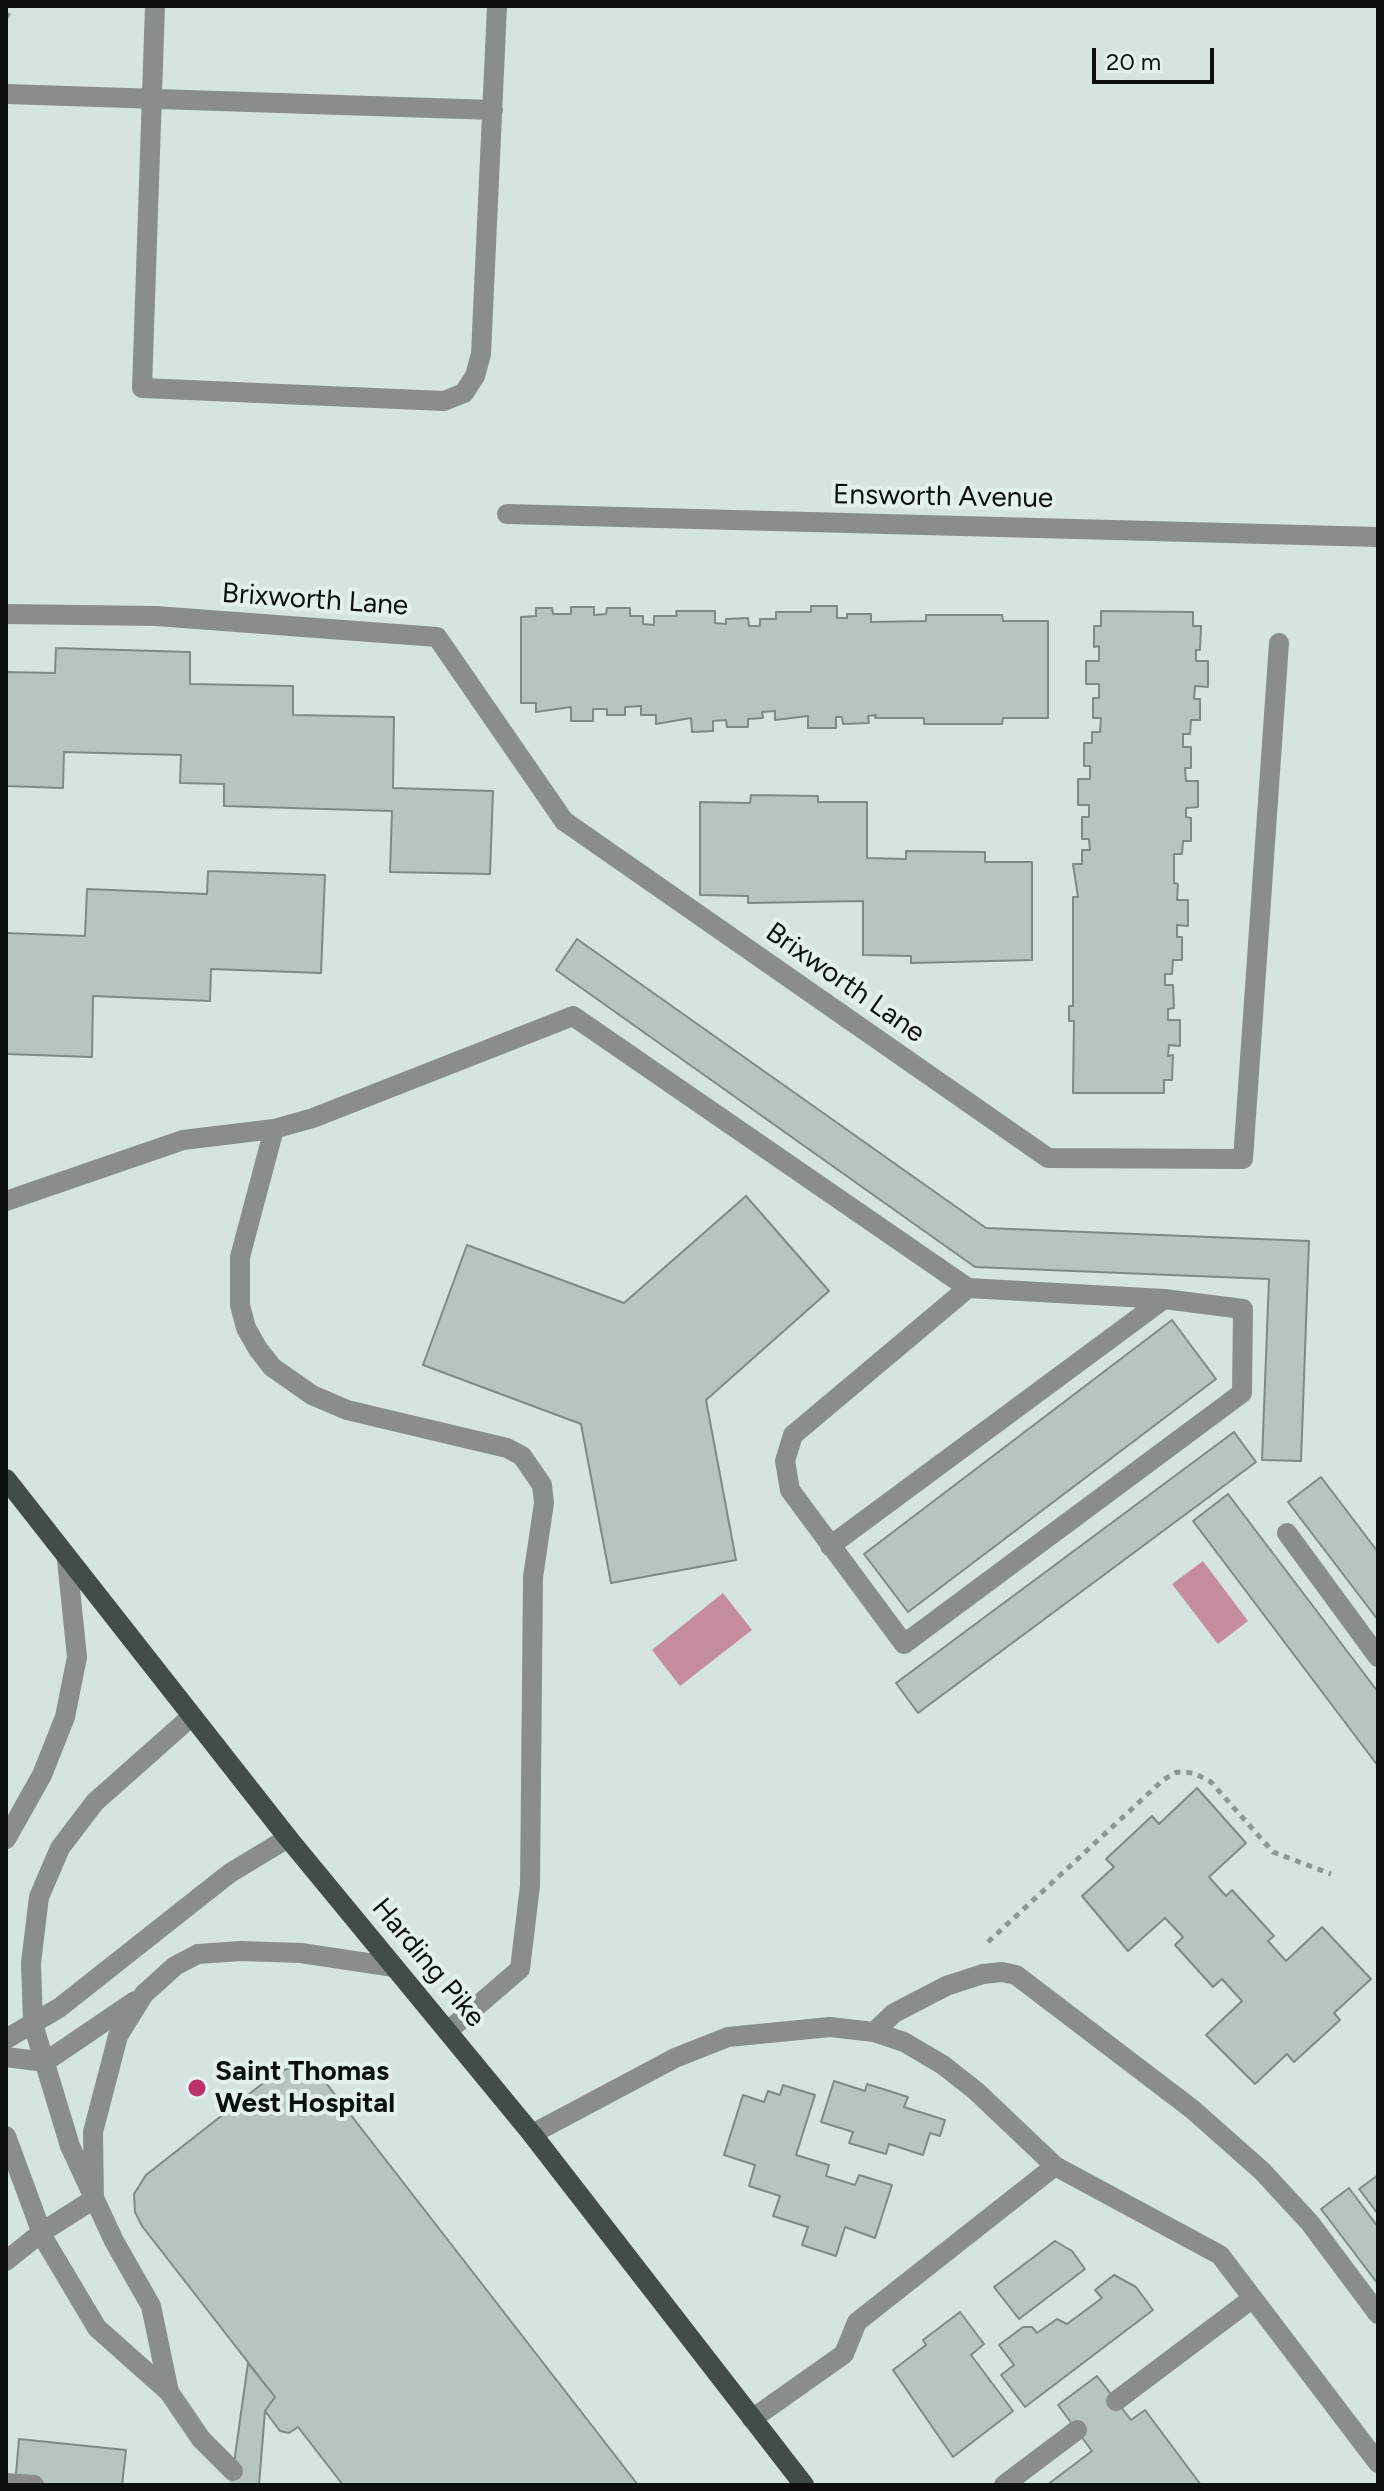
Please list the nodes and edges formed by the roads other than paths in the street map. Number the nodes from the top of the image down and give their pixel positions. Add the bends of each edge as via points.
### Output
1 (155, 6) edge
2 (497, 6) edge
3 (6, 94) edge
4 (152, 99) junction
5 (493, 110) junction
6 (507, 514) dead end
7 (1378, 537) edge
8 (6, 614) edge
9 (1279, 643) dead end
10 (274, 1129) junction
11 (6, 1201) edge
12 (968, 1288) junction
13 (1164, 1299) junction
14 (6, 1479) edge
15 (1287, 1533) dead end
16 (830, 1546) junction
17 (67, 1560) junction
18 (1378, 1657) edge
19 (192, 1716) junction
20 (288, 1838) junction
21 (6, 1839) edge
22 (394, 1967) junction
23 (144, 1994) junction
24 (33, 2024) junction
25 (448, 2031) junction
26 (874, 2032) junction
27 (6, 2039) edge
28 (6, 2057) edge
29 (45, 2062) junction
30 (532, 2134) junction
31 (6, 2136) edge
32 (1055, 2166) junction
33 (94, 2199) junction
34 (42, 2232) junction
35 (6, 2261) edge
36 (1253, 2298) junction
37 (1378, 2314) edge
38 (169, 2392) junction
39 (1116, 2401) tunnel mouth
40 (752, 2419) junction
41 (1077, 2430) tunnel mouth
42 (1378, 2463) edge
43 (233, 2471) tunnel mouth
44 (6, 2483) edge
45 (34, 2485) edge
46 (804, 2485) edge
47 (1004, 2485) edge

1 - 4 street
2 - 5 street
3 - 4 street
4 - 5 street
4 - 5 street via 142,388 444,401 464,393 481,354
6 - 7 street, Ensworth Avenue
8 - 9 street, Brixworth Lane via 156,616 437,637 564,821 1048,1158 1243,1159
10 - 11 street via 183,1140
10 - 12 street via 573,1016
10 - 25 street via 240,1257 240,1305 258,1349 312,1395 347,1410 488,1442 522,1456 542,1485 535,1567 530,1886 520,1969
12 - 13 street
12 - 16 street via 793,1435 785,1461 790,1490
13 - 16 street
13 - 16 street via 1243,1309 1242,1393 929,1626 904,1644
14 - 17 main road, Harding Pike
15 - 18 street
17 - 19 main road, Harding Pike
17 - 21 street via 77,1657 65,1717 42,1775
19 - 20 main road, Harding Pike
19 - 24 street via 95,1802 60,1848 39,1897 31,1963
20 - 22 main road, Harding Pike
20 - 24 street via 230,1873
22 - 23 street via 301,1953 198,1954 175,1966
22 - 25 main road, Harding Pike
23 - 29 street
23 - 33 street via 118,2036 101,2092 93,2132
24 - 27 street
24 - 29 street
25 - 30 main road, Harding Pike
26 - 30 street via 830,2027 728,2037 675,2058
26 - 32 street via 943,2065
26 - 37 street via 915,2000 983,1974 1016,1975 1192,2109 1262,2171 1310,2223
28 - 29 street
29 - 33 street via 70,2146
30 - 40 main road, Harding Pike
31 - 34 street
32 - 36 street via 1220,2255
32 - 40 street via 857,2322 844,2354
33 - 34 street
33 - 38 street via 151,2306
34 - 35 street
34 - 38 street via 97,2328
36 - 39 street
36 - 42 street
38 - 43 street via 201,2439
40 - 46 main road, Harding Pike
41 - 47 street
44 - 45 street

